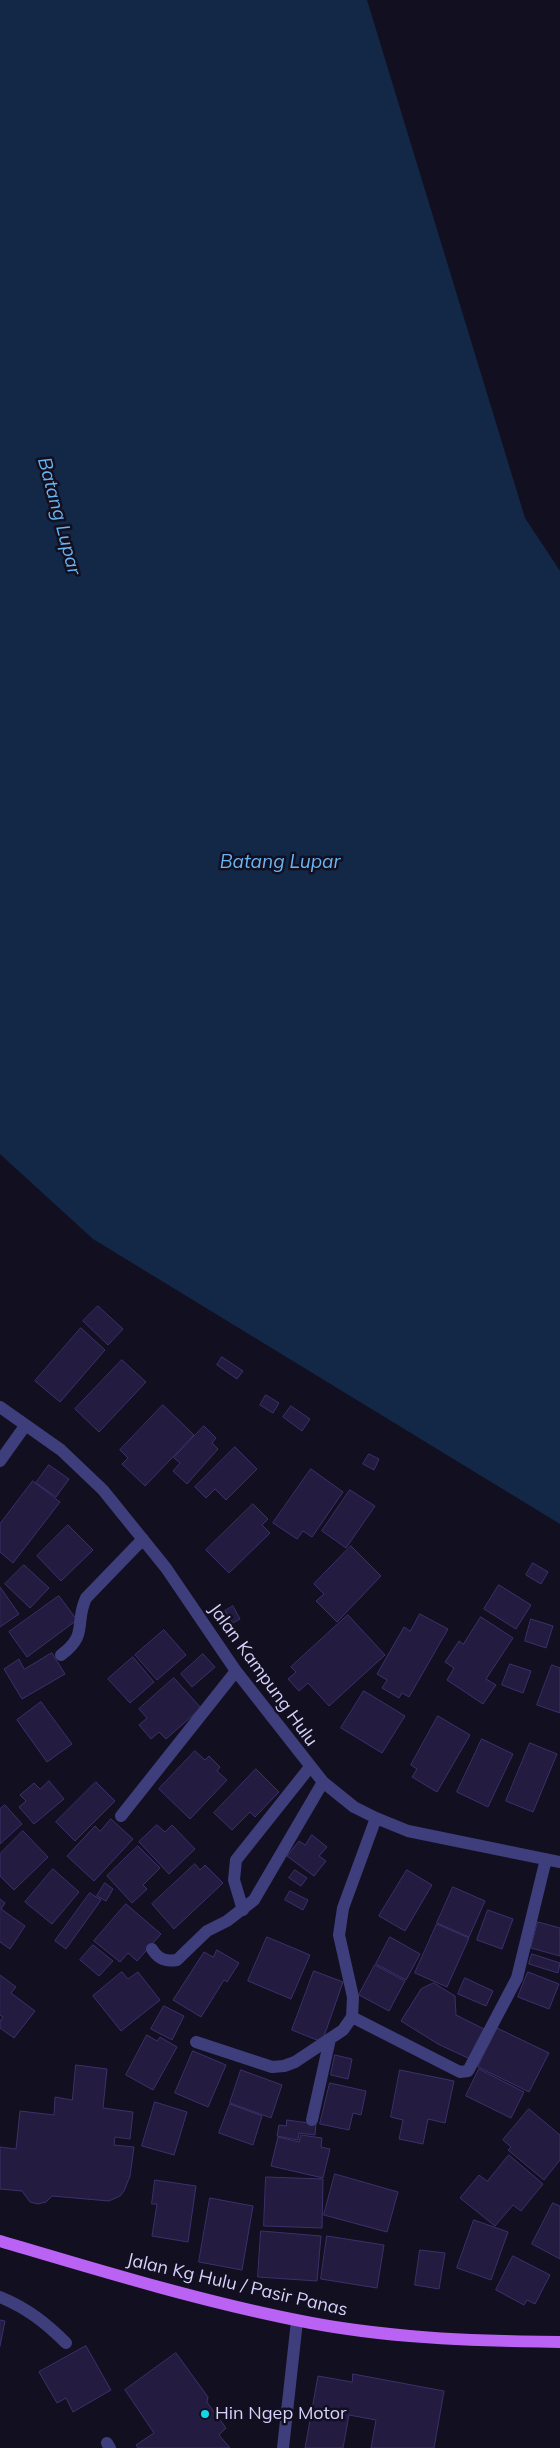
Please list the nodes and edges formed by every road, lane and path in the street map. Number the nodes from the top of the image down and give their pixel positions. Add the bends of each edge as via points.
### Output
1 (0, 1407) edge
2 (25, 1426) junction
3 (0, 1461) edge
4 (143, 1539) junction
5 (61, 1655) dead end
6 (236, 1671) junction
7 (310, 1767) junction
8 (323, 1782) junction
9 (121, 1816) dead end
10 (376, 1818) junction
11 (546, 1859) junction
12 (560, 1862) edge
13 (243, 1910) junction
14 (152, 1949) dead end
15 (352, 2017) junction
16 (330, 2038) junction
17 (196, 2042) dead end
18 (312, 2120) dead end
19 (0, 2241) edge
20 (0, 2297) edge
21 (297, 2320) junction
22 (560, 2342) edge
23 (66, 2343) dead end
24 (283, 2448) edge

1 - 2 street, Jalan Kampung Hulu
2 - 3 street
2 - 4 street, Jalan Kampung Hulu via 81,1467
4 - 5 street via 86,1598 79,1636
4 - 6 street, Jalan Kampung Hulu
6 - 7 street, Jalan Kampung Hulu
6 - 9 street
7 - 8 street, Jalan Kampung Hulu
7 - 13 street via 236,1860 234,1880
8 - 10 street, Jalan Kampung Hulu
8 - 13 street via 254,1900
10 - 11 street, Jalan Kampung Hulu via 408,1831
10 - 15 street via 343,1908 339,1935 353,1997
11 - 12 street, Jalan Kampung Hulu
11 - 15 street via 517,1978 468,2071 460,2072
13 - 14 street via 207,1931 177,1960 166,1960
15 - 16 street via 343,2030
16 - 17 street via 284,2066 266,2065
16 - 18 street
19 - 21 main road, Jalan Kg Hulu / Pasir Panas via 164,2289
20 - 23 street via 40,2318
21 - 22 main road, Jalan Kg Hulu / Pasir Panas via 441,2339
21 - 24 street

